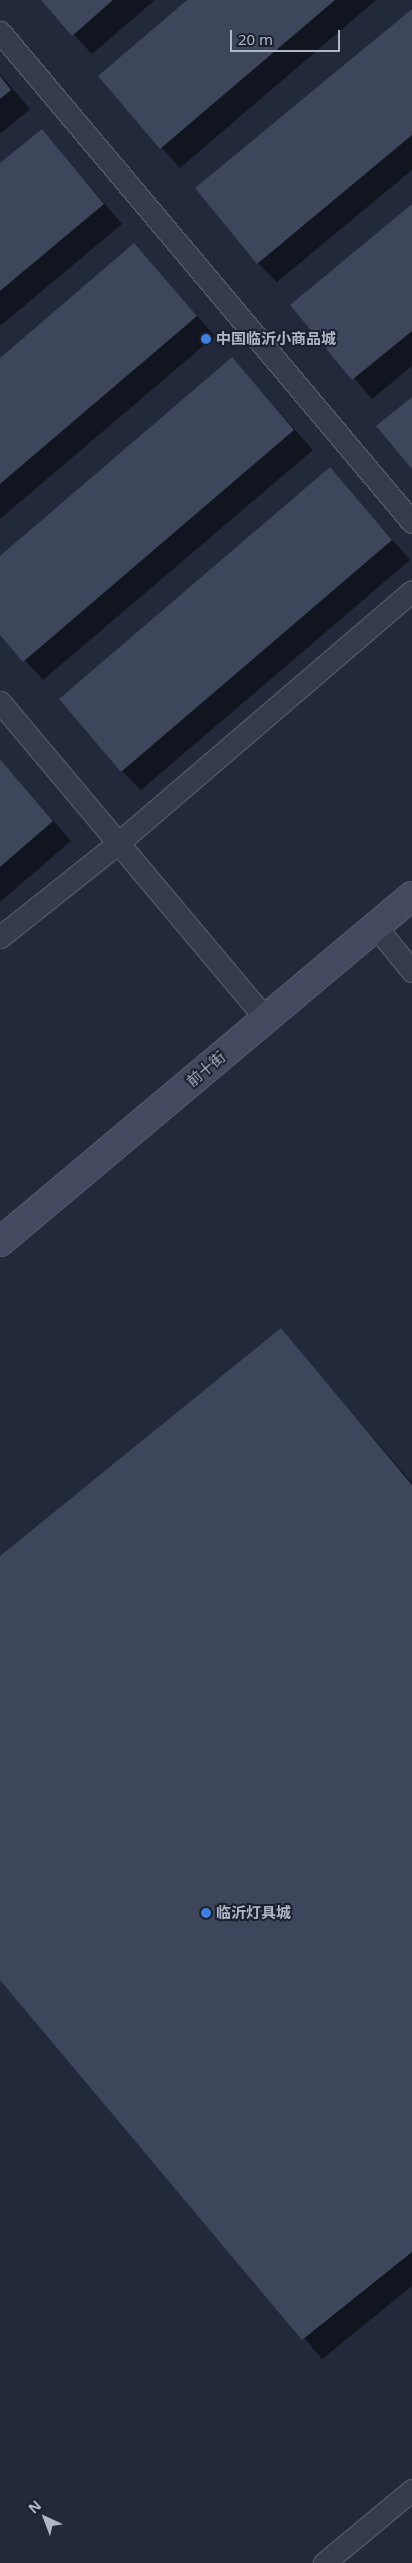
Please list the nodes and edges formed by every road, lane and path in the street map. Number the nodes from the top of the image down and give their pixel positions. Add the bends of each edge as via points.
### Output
1 (0, 32) edge
2 (412, 522) edge
3 (412, 591) edge
4 (0, 702) edge
5 (118, 842) junction
6 (412, 896) edge
7 (376, 927) junction
8 (0, 937) edge
9 (412, 971) edge
10 (266, 1019) junction
11 (0, 1242) edge
12 (412, 2490) edge
13 (324, 2563) edge

1 - 2 lane
3 - 5 lane
4 - 5 lane
5 - 8 lane
5 - 10 lane
6 - 7 main road, 前十街
7 - 9 lane
7 - 10 main road, 前十街
10 - 11 main road, 前十街
12 - 13 lane

